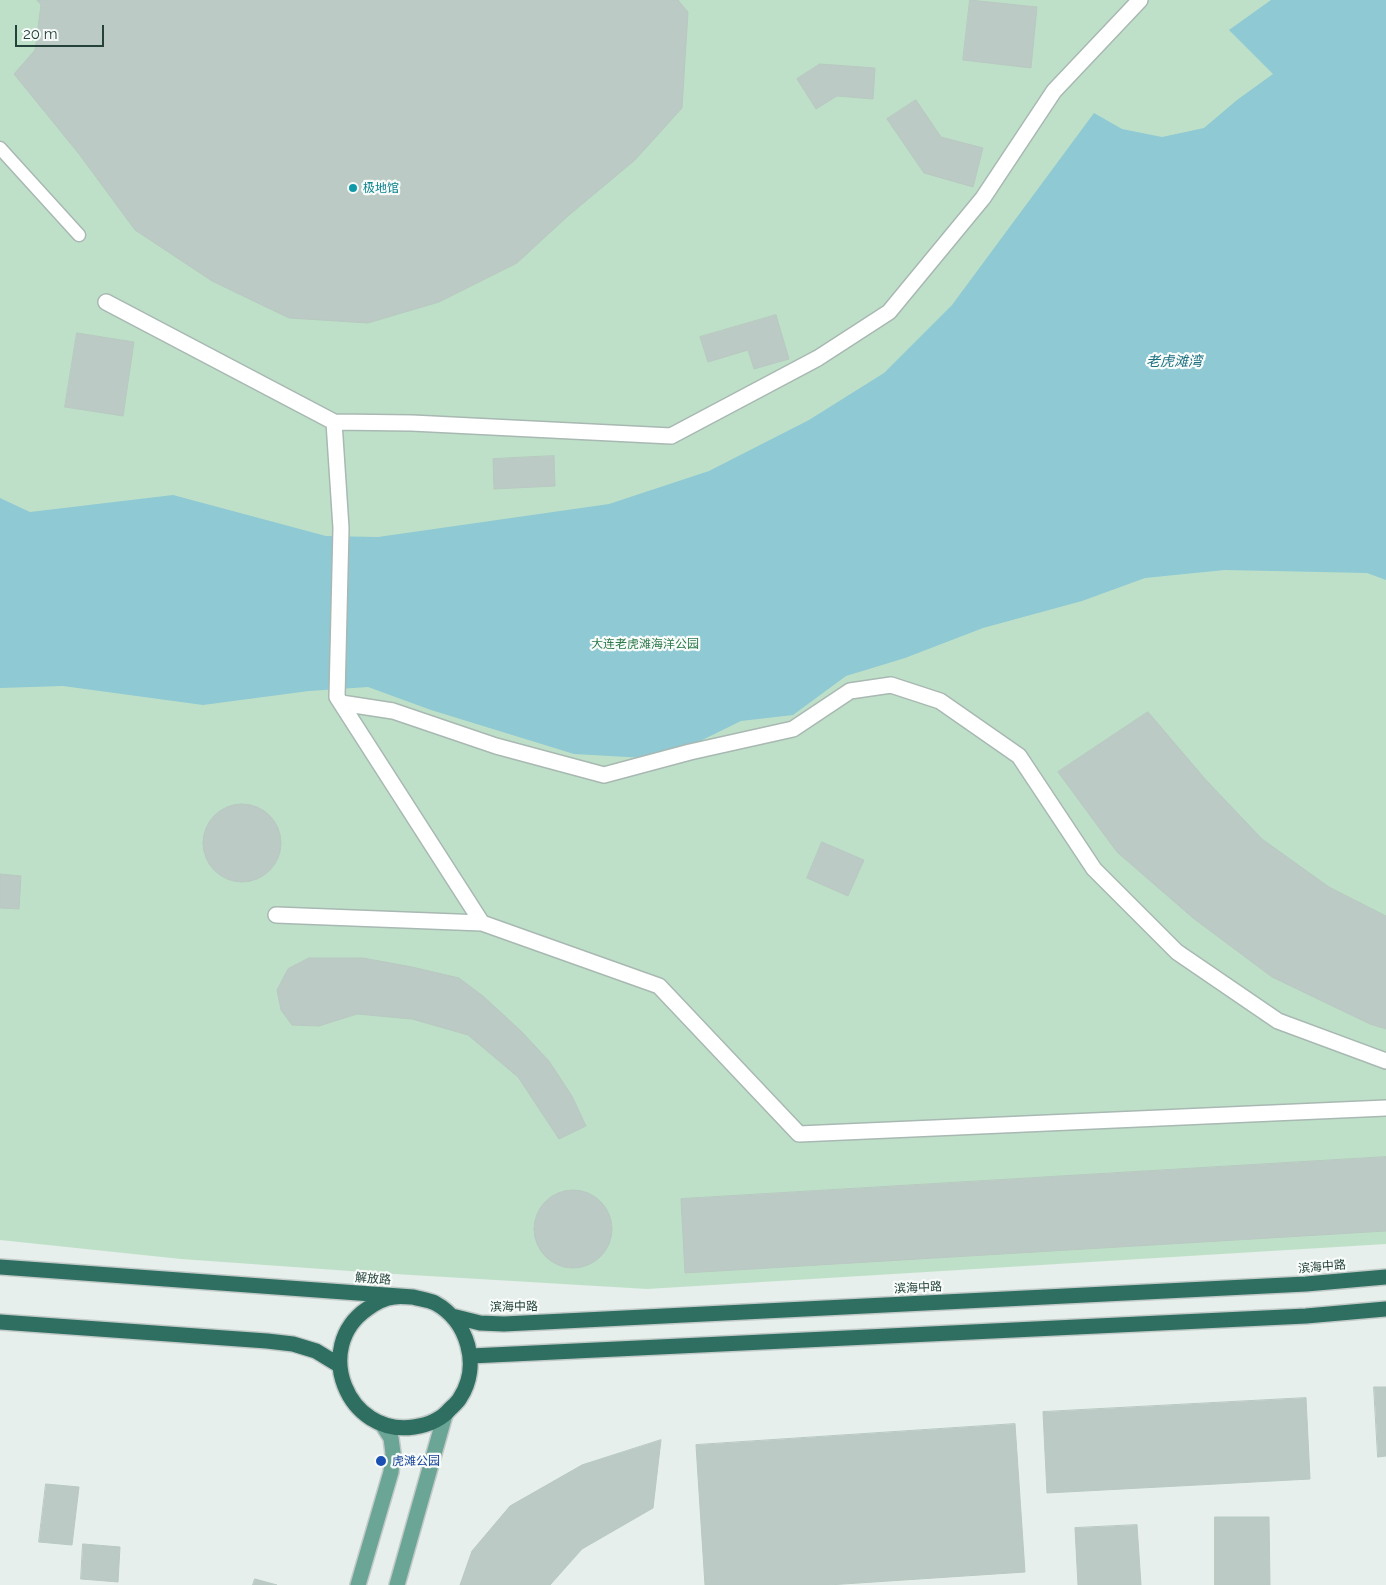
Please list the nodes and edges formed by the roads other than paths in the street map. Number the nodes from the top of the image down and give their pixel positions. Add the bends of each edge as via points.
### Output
1 (1140, 0) edge
2 (0, 148) edge
3 (79, 235) dead end
4 (106, 302) dead end
5 (334, 422) junction
6 (339, 700) junction
7 (276, 915) dead end
8 (482, 922) junction
9 (1386, 1061) edge
10 (1386, 1108) edge
11 (0, 1267) edge
12 (1386, 1277) edge
13 (413, 1297) junction
14 (1386, 1309) edge
15 (452, 1316) junction
16 (0, 1322) edge
17 (470, 1356) junction
18 (339, 1366) junction
19 (445, 1415) junction
20 (382, 1424) junction
21 (358, 1585) edge
22 (398, 1585) edge

1 - 5 street via 1054,92 983,198 889,312 818,358 671,436
2 - 3 lane
4 - 5 street
5 - 6 street via 341,528
6 - 8 street
6 - 9 street via 393,711 496,746 604,775 792,729 850,691 891,685 940,701 1019,756 1094,869 1177,952 1278,1021
7 - 8 street
8 - 10 street via 659,986 798,1134
11 - 13 highway, 解放路
12 - 15 highway, 滨海中路 via 1306,1284 504,1324 480,1323
13 - 15 highway, 解放路 via 434,1303
13 - 18 highway via 394,1297 376,1303 360,1314 348,1329 341,1347
14 - 17 highway via 1306,1316
15 - 17 highway, 解放路 via 465,1334
16 - 18 highway via 293,1344 316,1352
17 - 19 highway, 解放路 via 469,1378 460,1398
18 - 20 highway via 343,1384 352,1401 366,1415
19 - 20 highway via 426,1425 404,1428
19 - 22 main road, 解放路
20 - 21 main road via 392,1438 391,1472

